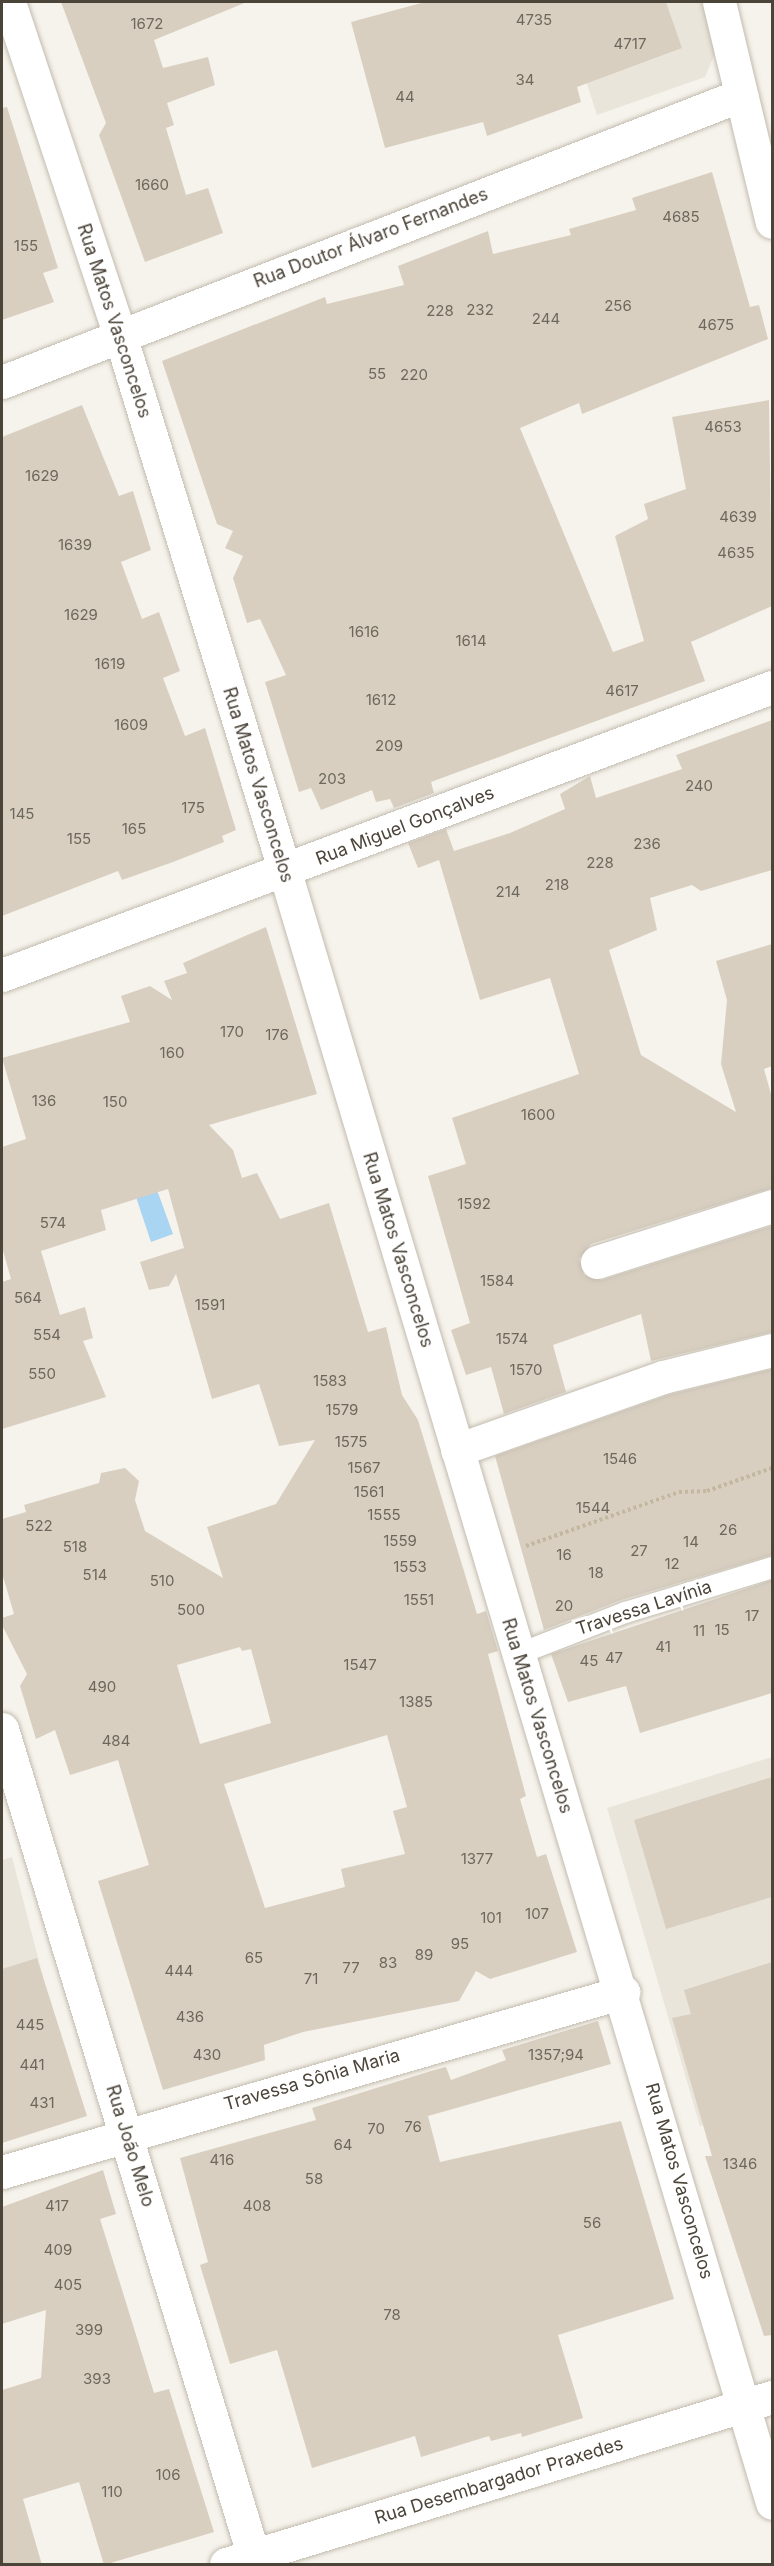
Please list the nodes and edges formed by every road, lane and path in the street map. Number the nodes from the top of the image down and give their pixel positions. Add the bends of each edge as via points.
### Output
1 (9, 2) edge
2 (719, 2) edge
3 (741, 95) junction
4 (772, 222) edge
5 (120, 335) junction
6 (2, 382) edge
7 (772, 687) edge
8 (285, 872) junction
9 (2, 975) edge
10 (772, 1206) edge
11 (597, 1262) dead end
12 (772, 1350) edge
13 (457, 1449) junction
14 (772, 1468) edge
15 (489, 1558) junction
16 (772, 1567) edge
17 (517, 1653) junction
18 (2, 1729) edge
19 (623, 1992) junction
20 (127, 2133) junction
21 (2, 2172) edge
22 (759, 2401) edge
23 (772, 2503) edge
24 (245, 2562) edge

1 - 5 street, Rua Matos Vasconcelos
2 - 3 street
3 - 4 street
3 - 5 street, Rua Doutor Álvaro Fernandes
5 - 6 street, Rua Doutor Álvaro Fernandes
5 - 8 street, Rua Matos Vasconcelos
7 - 8 street, Rua Miguel Gonçalves
8 - 9 street, Rua Miguel Gonçalves
8 - 13 street, Rua Matos Vasconcelos
10 - 11 street
12 - 13 street via 663,1377
13 - 15 street, Rua Matos Vasconcelos
14 - 15 path via 707,1491 679,1492
15 - 17 street, Rua Matos Vasconcelos
16 - 17 lane, Travessa Lavínia via 625,1612
17 - 19 street, Rua Matos Vasconcelos
18 - 20 street, Rua João Melo
19 - 20 street, Travessa Sônia Maria
19 - 22 street, Rua Matos Vasconcelos
20 - 21 street, Travessa Sônia Maria
20 - 24 street, Rua João Melo
22 - 23 street, Rua Matos Vasconcelos
22 - 24 street, Rua Desembargador Praxedes

